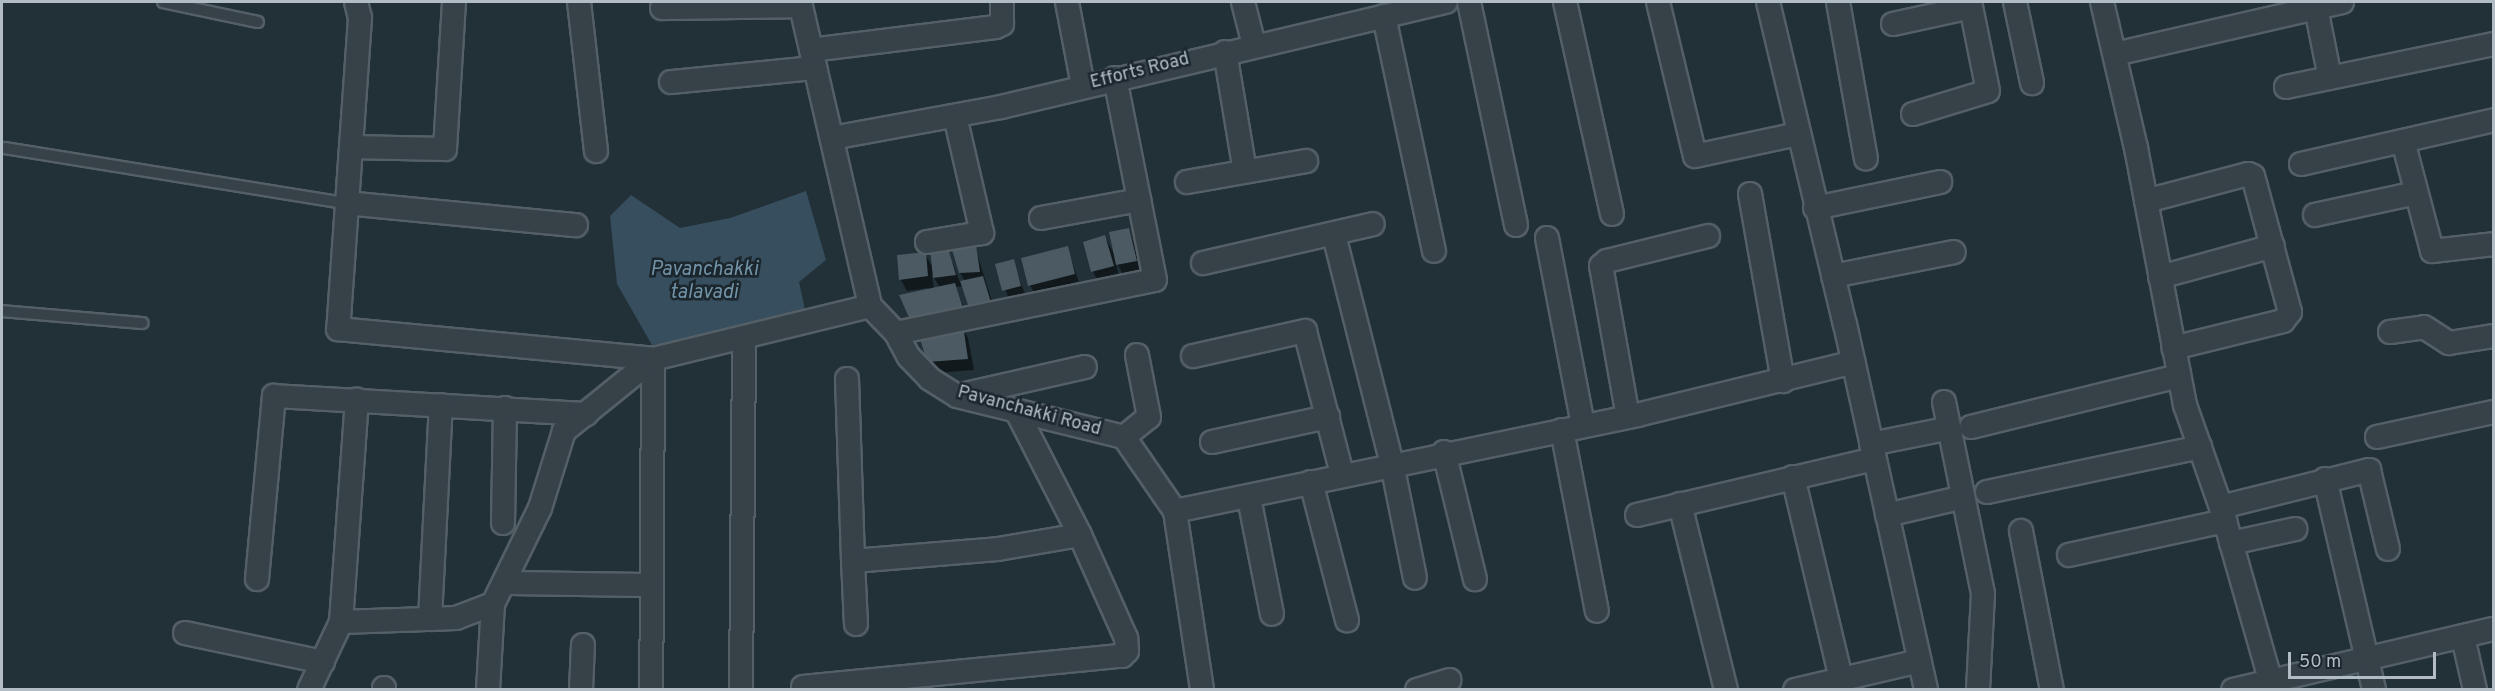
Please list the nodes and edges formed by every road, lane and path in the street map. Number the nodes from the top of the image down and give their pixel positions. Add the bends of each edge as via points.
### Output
1 (163, 2) edge
2 (356, 2) edge
3 (454, 2) edge
4 (579, 2) edge
5 (1002, 2) edge
6 (1067, 2) edge
7 (1243, 2) edge
8 (1446, 2) edge
9 (1469, 2) edge
10 (1566, 2) edge
11 (1658, 2) edge
12 (1768, 2) edge
13 (1838, 2) edge
14 (2015, 2) edge
15 (2102, 2) edge
16 (2342, 2) edge
17 (801, 4) edge
18 (1971, 4) edge
19 (662, 8) dead end
20 (2316, 8) junction
21 (2273, 9) edge
22 (1352, 12) edge
23 (1384, 16) junction
24 (258, 22) dead end
25 (1893, 24) dead end
26 (2493, 44) edge
27 (1254, 45) junction
28 (1225, 51) junction
29 (2115, 54) junction
30 (813, 59) junction
31 (1115, 78) junction
32 (2330, 78) junction
33 (671, 82) dead end
34 (2032, 83) dead end
35 (1083, 87) junction
36 (2286, 87) dead end
37 (1913, 114) dead end
38 (955, 116) junction
39 (2493, 120) edge
40 (1798, 134) junction
41 (832, 138) junction
42 (2403, 141) junction
43 (351, 147) junction
44 (5, 148) dead end
45 (596, 151) dead end
46 (1866, 159) dead end
47 (1306, 161) dead end
48 (2301, 164) dead end
49 (1245, 171) junction
50 (1187, 182) dead end
51 (1940, 182) dead end
52 (2416, 193) junction
53 (1750, 194) dead end
54 (1139, 200) junction
55 (2146, 201) junction
56 (346, 202) junction
57 (1815, 208) junction
58 (1612, 214) dead end
59 (2315, 215) dead end
60 (1041, 218) dead end
61 (1373, 224) dead end
62 (576, 225) dead end
63 (1516, 225) dead end
64 (1334, 235) junction
65 (1708, 236) dead end
66 (1547, 238) dead end
67 (927, 242) dead end
68 (2493, 244) edge
69 (2273, 246) junction
70 (1434, 251) dead end
71 (1954, 252) dead end
72 (1203, 263) dead end
73 (1833, 276) junction
74 (2160, 277) junction
75 (870, 306) junction
76 (2, 311) edge
77 (142, 323) dead end
78 (2390, 332) dead end
79 (896, 333) junction
80 (2493, 336) edge
81 (744, 338) junction
82 (2174, 348) junction
83 (1137, 355) dead end
84 (1193, 356) dead end
85 (653, 359) junction
86 (1854, 362) junction
87 (1085, 367) dead end
88 (2179, 376) junction
89 (847, 379) dead end
90 (1783, 381) junction
91 (957, 396) junction
92 (357, 400) junction
93 (1944, 402) dead end
94 (441, 405) junction
95 (505, 408) junction
96 (1017, 412) junction
97 (2493, 412) edge
98 (586, 414) junction
99 (1328, 417) junction
100 (1628, 417) junction
101 (1971, 427) dead end
102 (1573, 428) junction
103 (1941, 430) dead end
104 (1124, 437) junction
105 (2377, 437) dead end
106 (1212, 442) dead end
107 (2200, 447) junction
108 (1444, 452) junction
109 (1872, 452) junction
110 (1392, 464) junction
111 (1342, 474) junction
112 (1793, 477) junction
113 (2325, 479) junction
114 (1311, 482) junction
115 (1987, 492) dead end
116 (1249, 498) junction
117 (1955, 499) dead end
118 (1680, 504) junction
119 (1175, 511) junction
120 (2223, 514) junction
121 (1637, 515) dead end
122 (1887, 515) junction
123 (503, 523) dead end
124 (2295, 528) dead end
125 (2022, 531) dead end
126 (1080, 535) junction
127 (2231, 543) junction
128 (2388, 549) dead end
129 (2069, 555) dead end
130 (853, 561) junction
131 (1414, 578) dead end
132 (257, 579) dead end
133 (1475, 579) dead end
134 (504, 582) junction
135 (651, 585) junction
136 (494, 604) junction
137 (1598, 611) dead end
138 (1272, 614) dead end
139 (430, 619) junction
140 (1347, 620) dead end
141 (341, 622) junction
142 (856, 624) dead end
143 (2493, 629) edge
144 (185, 633) dead end
145 (2463, 637) junction
146 (583, 645) dead end
147 (2367, 659) junction
148 (323, 662) junction
149 (1920, 662) junction
150 (1841, 678) junction
151 (1449, 680) dead end
152 (2272, 686) edge
153 (803, 687) dead end
154 (309, 690) edge
155 (488, 690) edge
156 (581, 690) edge
157 (651, 690) edge
158 (741, 690) edge
159 (1202, 690) edge
160 (1417, 690) edge
161 (1726, 690) edge
162 (1795, 690) edge
163 (1926, 690) edge
164 (1978, 690) edge
165 (2052, 690) edge
166 (2233, 690) edge
167 (2374, 690) edge
168 (2475, 690) edge

1 - 24 lane
2 - 43 street via 360,18
3 - 43 street via 445,149
4 - 45 street
5 - 30 street via 1002,24 996,27
6 - 35 street
7 - 27 street
8 - 23 street, Efforts Road
9 - 63 street
10 - 58 street
11 - 40 street via 1695,156
12 - 40 street
13 - 46 street
14 - 34 street
15 - 29 street
16 - 20 street
17 - 19 street
17 - 30 street, Pavanchakki Road
18 - 25 street
18 - 37 street via 1988,91
20 - 21 street
20 - 32 street
21 - 29 street
22 - 23 street, Efforts Road
22 - 27 street, Efforts Road
23 - 70 street
26 - 32 street
27 - 28 street, Efforts Road
28 - 31 street, Efforts Road
28 - 49 street
29 - 55 street
30 - 33 street
30 - 41 street, Pavanchakki Road
31 - 35 street, Efforts Road
31 - 54 street
32 - 36 street
35 - 38 street, Efforts Road
38 - 41 street, Efforts Road
38 - 67 street via 982,233
39 - 42 street
40 - 57 street
41 - 75 street, Pavanchakki Road via 847,219
42 - 48 street
42 - 52 street
43 - 56 street
44 - 56 lane
47 - 49 street
49 - 50 street
51 - 57 street
52 - 59 street
52 - 68 street via 2432,251
53 - 90 street
54 - 60 street
54 - 79 street via 1155,280
55 - 69 street via 2248,174 2257,181
55 - 74 street
56 - 62 street
56 - 85 street via 338,329
57 - 73 street
61 - 64 street
64 - 72 street
64 - 110 street
65 - 100 street via 1607,261 1601,266
66 - 102 street
69 - 74 street
69 - 82 street via 2289,318
71 - 73 street
73 - 86 street
74 - 82 street
75 - 79 street, Pavanchakki Road
75 - 81 street via 809,318
76 - 77 lane
78 - 80 street via 2424,327 2449,343
79 - 91 street, Pavanchakki Road via 909,357 930,379
81 - 85 street
81 - 158 street
82 - 88 street
83 - 104 street via 1149,417
84 - 99 street via 1305,331
85 - 98 street
85 - 135 street
86 - 90 street
86 - 109 street
87 - 91 street
88 - 101 street
88 - 107 street
89 - 130 street
90 - 100 street
91 - 96 street, Pavanchakki Road
92 - 94 street
92 - 132 street via 279,395 272,400
92 - 141 street
93 - 164 street via 1983,594
94 - 95 street
94 - 139 street
95 - 98 street
95 - 123 street
96 - 104 street, Pavanchakki Road
96 - 126 street
97 - 105 street
98 - 134 street via 564,431 540,508
99 - 106 street
99 - 111 street
100 - 102 street
102 - 108 street
102 - 137 street
103 - 109 street
104 - 119 street, Pavanchakki Road
107 - 115 street
107 - 120 street
108 - 110 street
108 - 133 street
109 - 112 street
109 - 122 street
110 - 111 street
110 - 131 street
111 - 114 street
112 - 118 street
112 - 150 street
113 - 120 street
113 - 128 street via 2369,470
113 - 147 street
114 - 116 street
114 - 140 street
116 - 119 street
116 - 138 street
117 - 122 street
118 - 121 street
118 - 161 street
119 - 159 street, Pavanchakki Road
120 - 127 street
120 - 129 street
122 - 149 street
124 - 127 street
125 - 165 street
126 - 130 street via 998,549
126 - 153 street via 1126,638 1127,651 1122,656
127 - 152 street
130 - 142 street
134 - 135 street
134 - 136 street
135 - 157 street
136 - 139 street via 456,618
136 - 155 street
139 - 141 street
141 - 148 street
143 - 145 street
144 - 148 street
145 - 147 street
145 - 168 street
146 - 156 street
147 - 152 street
147 - 167 street
148 - 154 street
149 - 150 street
149 - 163 street
150 - 162 street
151 - 160 street
152 - 166 street

